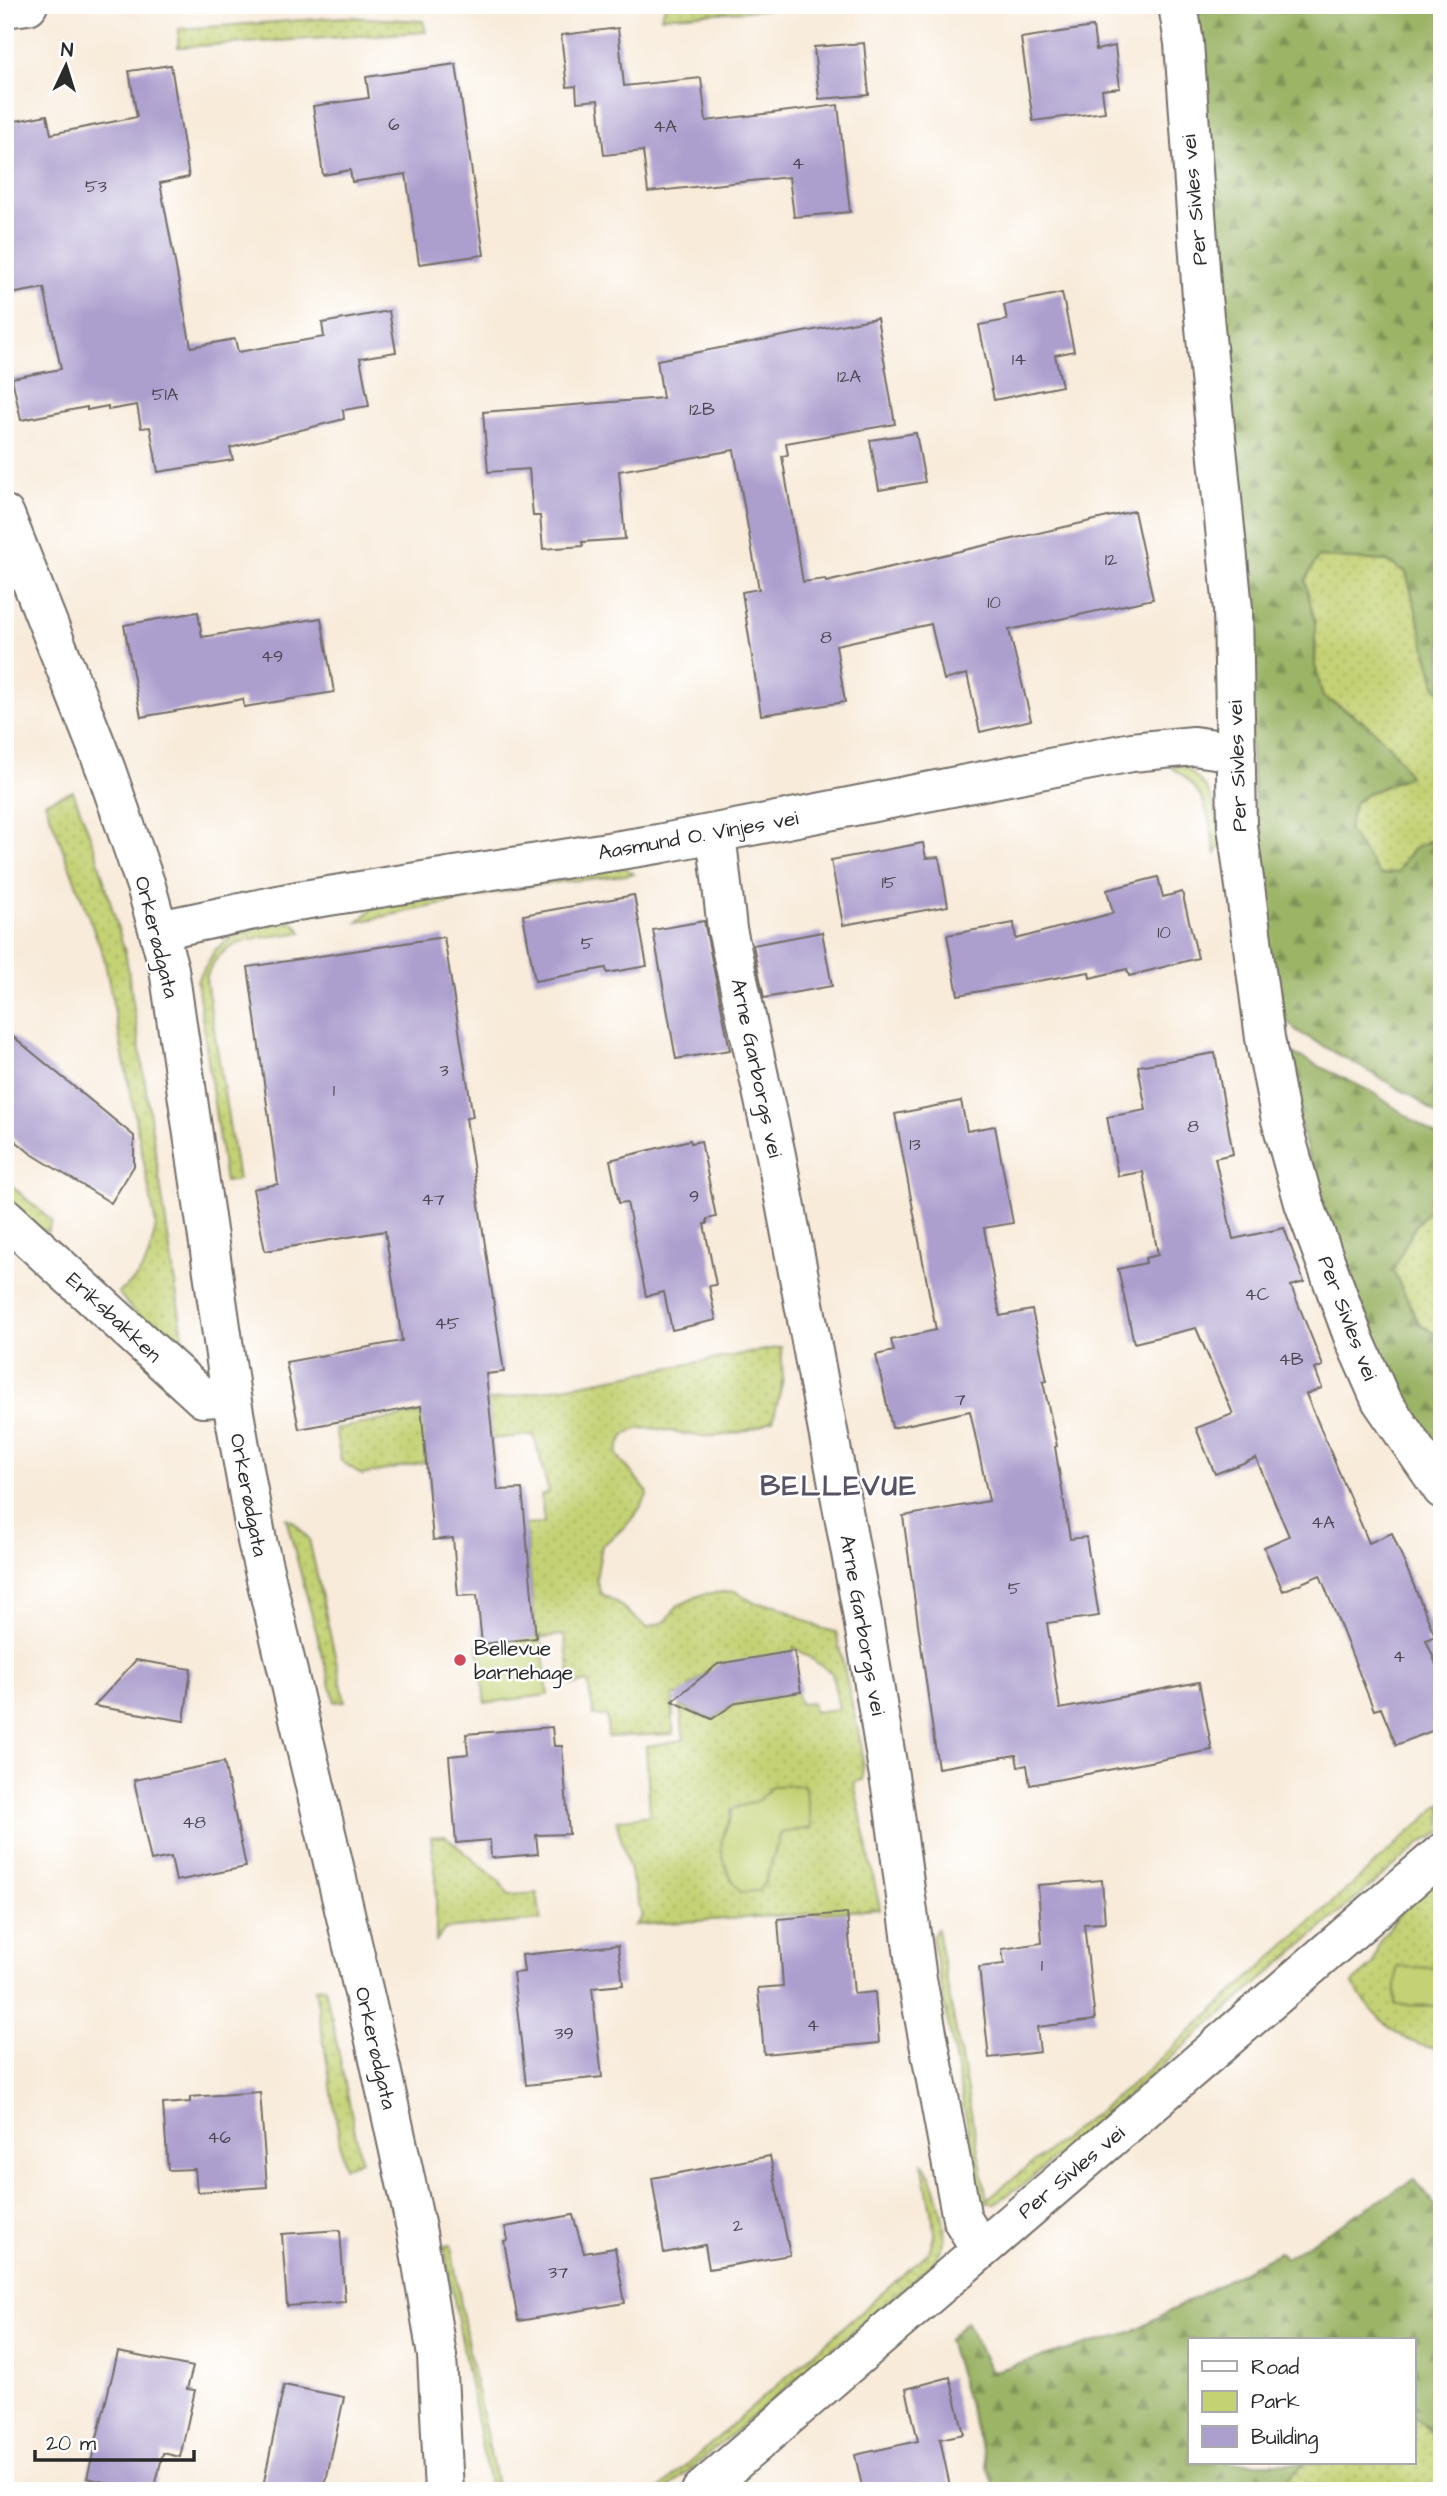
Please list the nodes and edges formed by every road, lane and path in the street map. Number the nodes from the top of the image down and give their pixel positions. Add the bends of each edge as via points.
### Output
1 (28, 5) edge
2 (1178, 5) edge
3 (5, 8) edge
4 (5, 515) edge
5 (1236, 752) junction
6 (716, 833) junction
7 (159, 930) junction
8 (5, 1217) edge
9 (231, 1396) junction
10 (1442, 1489) edge
11 (1442, 1853) edge
12 (981, 2250) junction
13 (444, 2491) edge
14 (701, 2491) edge

1 - 3 street
2 - 5 street, Per Sivles vei via 1233,609
4 - 7 street, Orkerødgata via 106,770
5 - 6 street, Aasmund O. Vinjes vei via 1194,746 1132,752
5 - 10 street, Per Sivles vei via 1237,826 1255,978 1282,1120 1304,1203 1381,1400
6 - 7 street, Aasmund O. Vinjes vei via 296,901
6 - 12 street, Arne Garborgs vei via 727,929 776,1155 862,1606 917,1979 962,2219
7 - 9 street, Orkerødgata via 169,969
8 - 9 street, Eriksbakken via 202,1398
9 - 13 street, Orkerødgata via 257,1541 417,2233 437,2356
11 - 12 street, Per Sivles vei
12 - 14 street, Per Sivles vei

